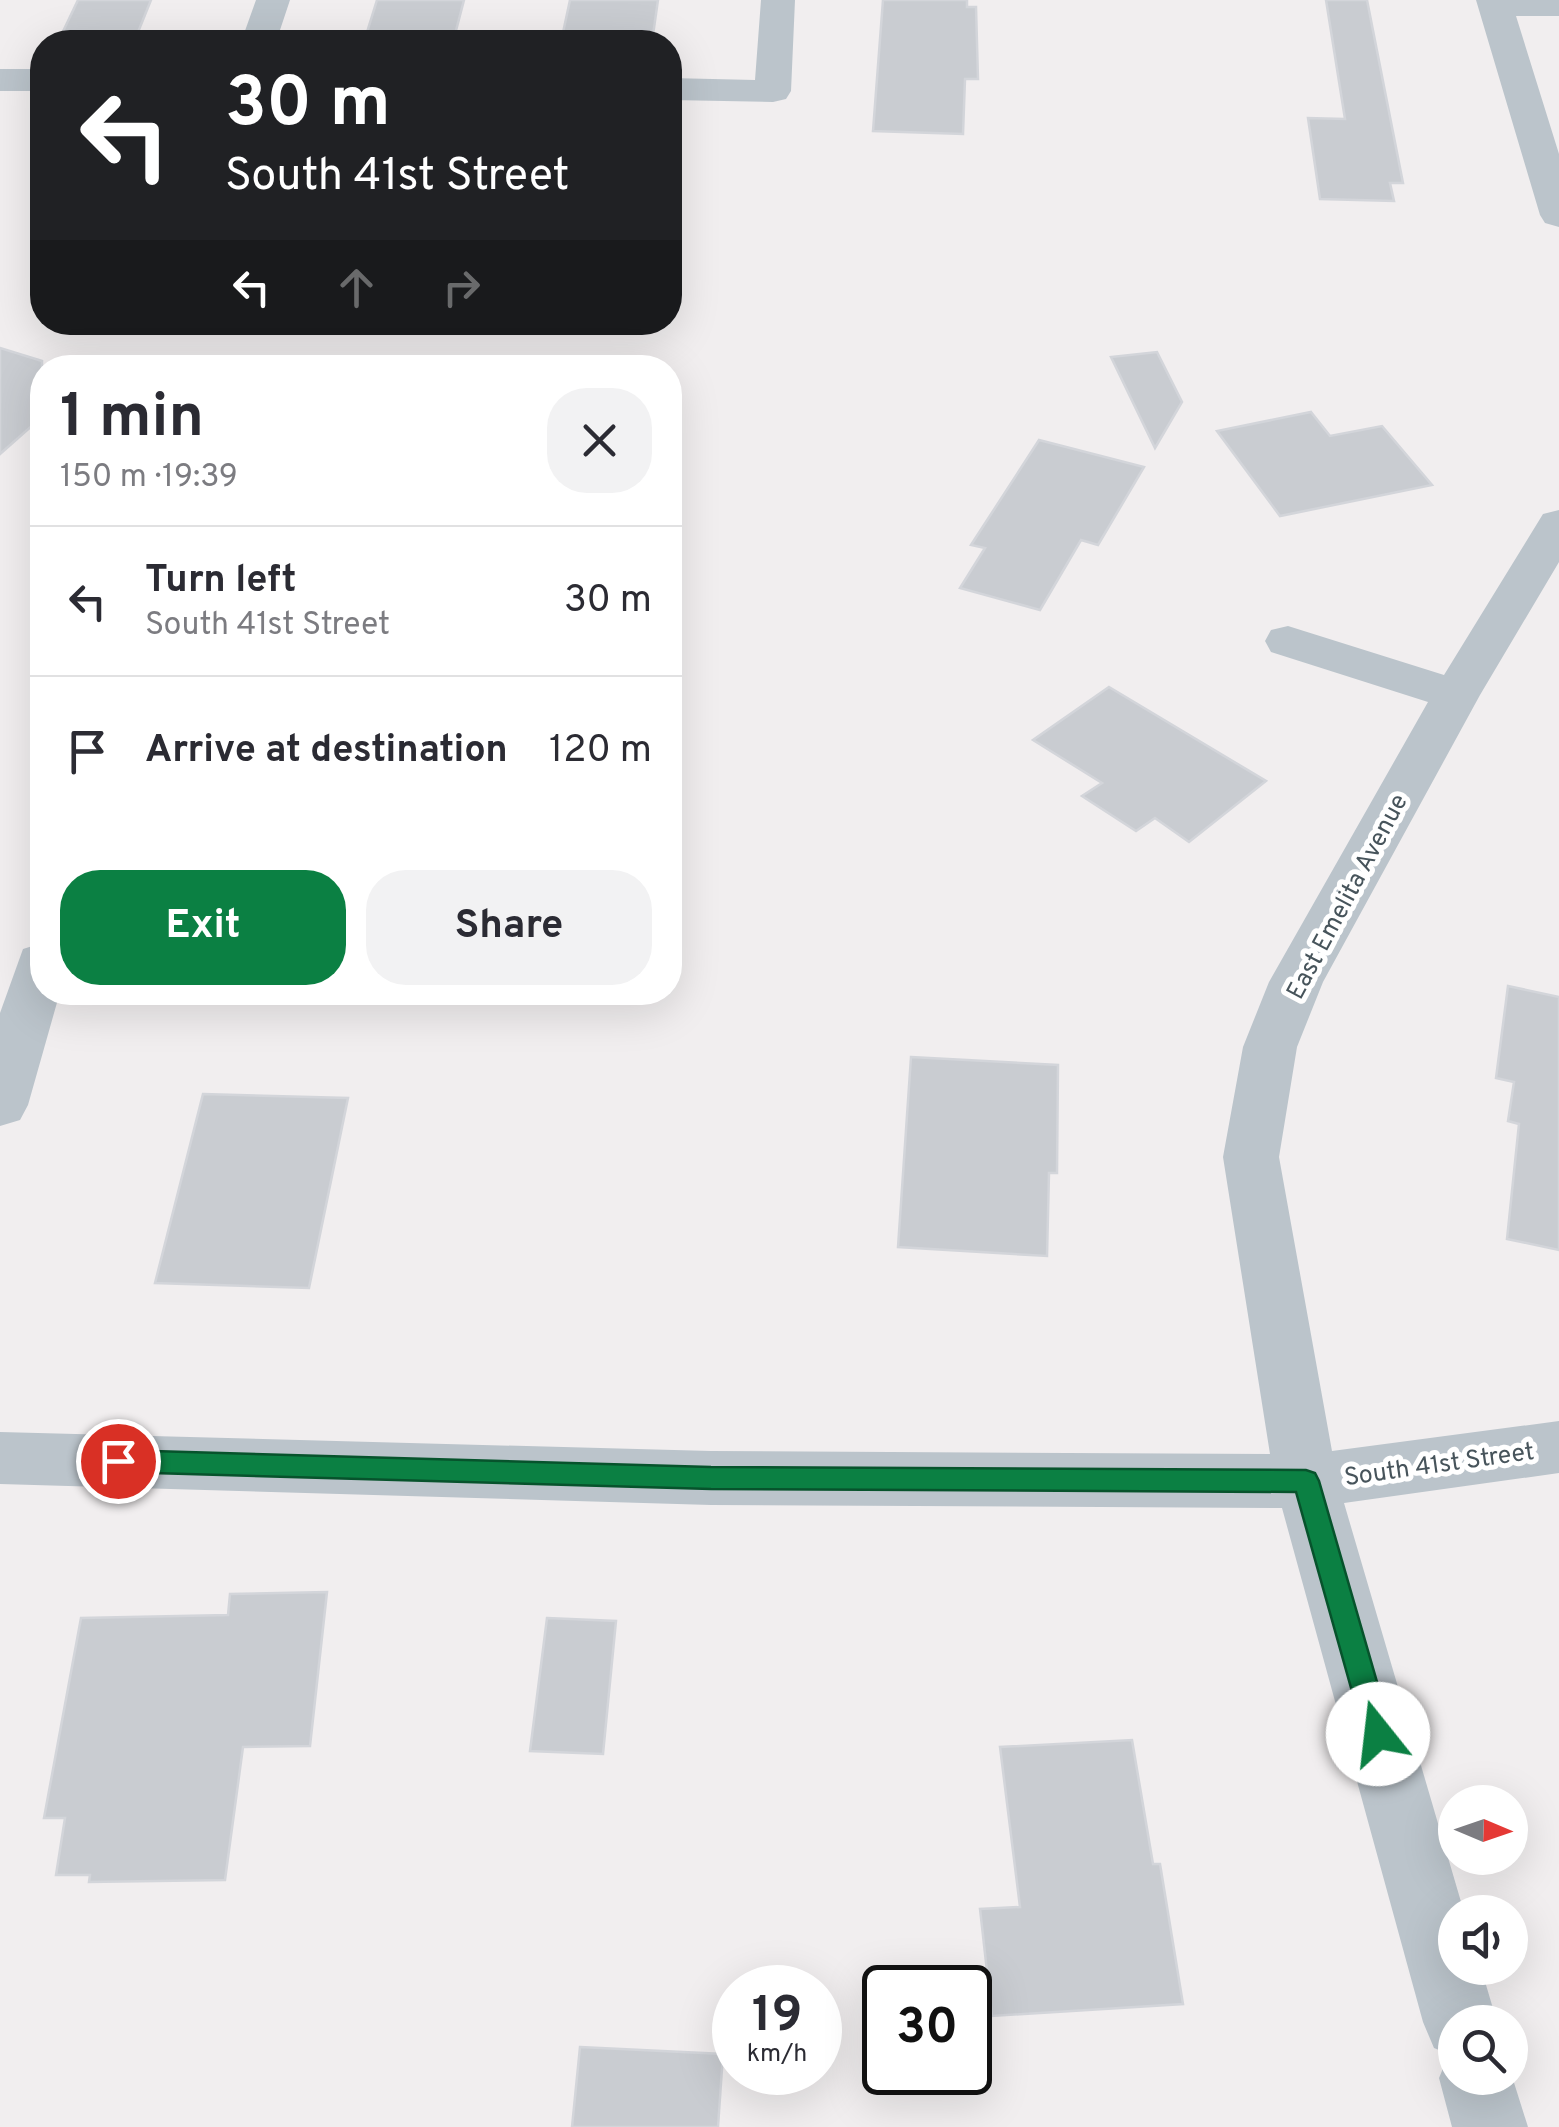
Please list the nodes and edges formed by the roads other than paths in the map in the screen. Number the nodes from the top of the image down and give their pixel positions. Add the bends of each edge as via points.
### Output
1 (274, 0) edge
2 (778, 0) edge
3 (1494, 3) edge
4 (1559, 6) edge
5 (263, 30) edge
6 (0, 80) edge
7 (30, 80) edge
8 (682, 89) edge
9 (1559, 215) edge
10 (1559, 524) edge
11 (1288, 641) dead end
12 (1456, 695) junction
13 (30, 1003) edge
14 (0, 1104) edge
15 (1559, 1447) edge
16 (0, 1458) edge
17 (1306, 1481) junction
18 (1455, 2005) edge
19 (1481, 2095) edge
20 (1490, 2127) edge

1 - 5 street
2 - 8 street via 772,91
3 - 4 street
3 - 9 street
6 - 7 street
10 - 12 street, East Emelita Avenue
11 - 12 street
12 - 17 street, East Emelita Avenue via 1296,982 1270,1047 1252,1157
13 - 14 street
15 - 17 street, South 41st Street
16 - 17 street, South 41st Street via 711,1478
17 - 18 street, East Emelita Avenue
19 - 20 street

